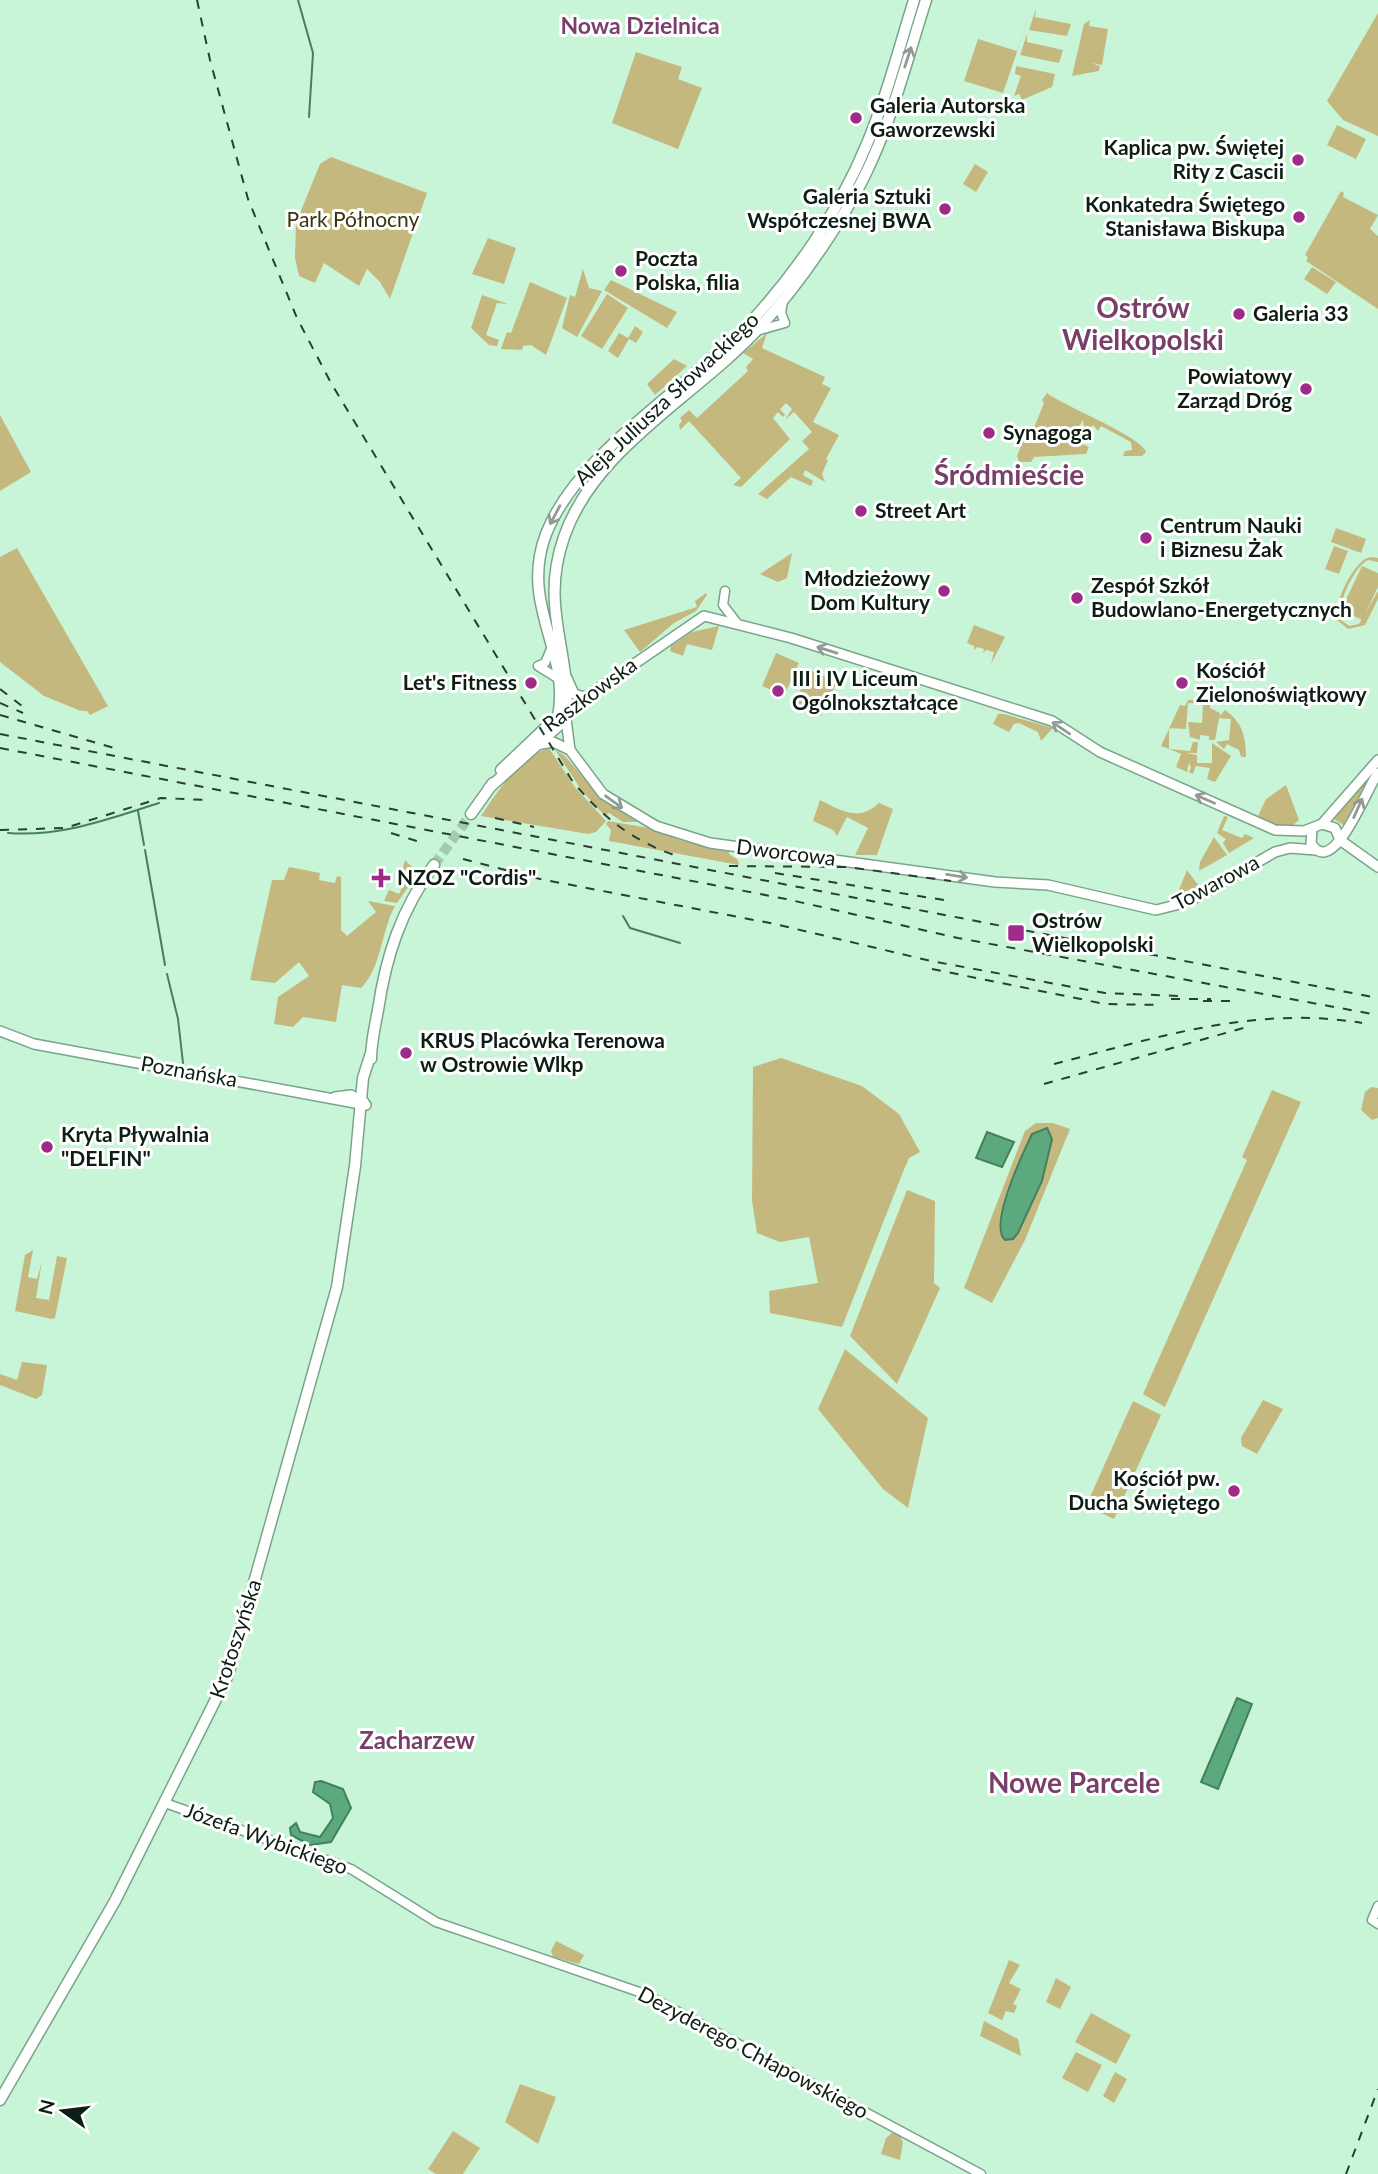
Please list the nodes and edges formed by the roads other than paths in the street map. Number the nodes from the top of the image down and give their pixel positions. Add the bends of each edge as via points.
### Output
1 (914, 0) edge
2 (926, 0) edge
3 (784, 298) junction
4 (752, 336) junction
5 (725, 591) dead end
6 (737, 623) junction
7 (551, 649) junction
8 (563, 678) junction
9 (585, 697) junction
10 (564, 715) junction
11 (533, 747) junction
12 (570, 750) junction
13 (1378, 760) edge
14 (1378, 773) edge
15 (489, 789) junction
16 (471, 814) tunnel mouth
17 (1322, 824) junction
18 (1312, 830) junction
19 (1340, 840) junction
20 (1316, 850) junction
21 (1333, 850) junction
22 (1374, 864) edge
23 (433, 865) tunnel mouth
24 (1034, 883) joint
25 (0, 1025) edge
26 (0, 1031) edge
27 (46, 1045) junction
28 (362, 1103) junction
29 (165, 1803) junction
30 (1378, 1906) edge
31 (1378, 1924) edge
32 (478, 1937) joint
33 (0, 2100) edge
34 (981, 2174) edge

1 -> 7 main road, Aleja Juliusza Słowackiego via 860,159 837,204 790,274 745,328 594,464 559,508 545,536 538,570 539,604
3 -> 2 main road, Aleja Juliusza Słowackiego via 871,163
3 - 4 main road, Aleja Juliusza Słowackiego
3 - 4 street via 781,313 785,323 765,327
4 - 8 main road, Aleja Juliusza Słowackiego via 612,461 578,506 563,540 554,579 554,620
5 - 6 street via 723,605
6 - 9 main road, Raszkowska via 704,616
18 -> 6 main road via 1272,829 1089,746 1045,719
7 - 8 main road, Aleja Juliusza Słowackiego
7 - 8 street via 545,663 538,666
8 - 9 main road via 574,694
8 - 10 main road, Aleja Juliusza Słowackiego
8 - 10 main road, Aleja Juliusza Słowackiego
9 - 10 main road, Raszkowska
10 - 11 main road, Raszkowska
10 - 12 main road, Dworcowa
10 - 15 main road, Raszkowska via 512,757
11 - 12 main road via 553,742
11 - 15 main road, Raszkowska
12 -> 24 main road, Dworcowa via 613,802 683,836 982,880
13 - 17 main road
19 -> 14 main road
15 - 16 main road, Raszkowska
17 - 18 main road
17 - 19 main road via 1335,828
18 - 20 main road via 1311,843
19 - 21 main road
19 - 22 main road
20 - 21 main road
20 - 24 main road, Towarowa via 1275,852 1188,902 1167,909
21 - 22 main road
23 - 28 main road, Krotoszyńska via 393,938
25 - 27 main road, Poznańska
26 - 27 main road, Poznańska
27 - 28 main road, Poznańska via 333,1097 349,1095
28 - 29 main road, Krotoszyńska via 337,1287 232,1664
29 - 32 street, Józefa Wybickiego via 351,1869 427,1917
29 - 33 main road, Krotoszyńska via 115,1901
30 - 31 street via 1372,1920
32 - 34 street, Dezyderego Chłapowskiego via 645,1994

